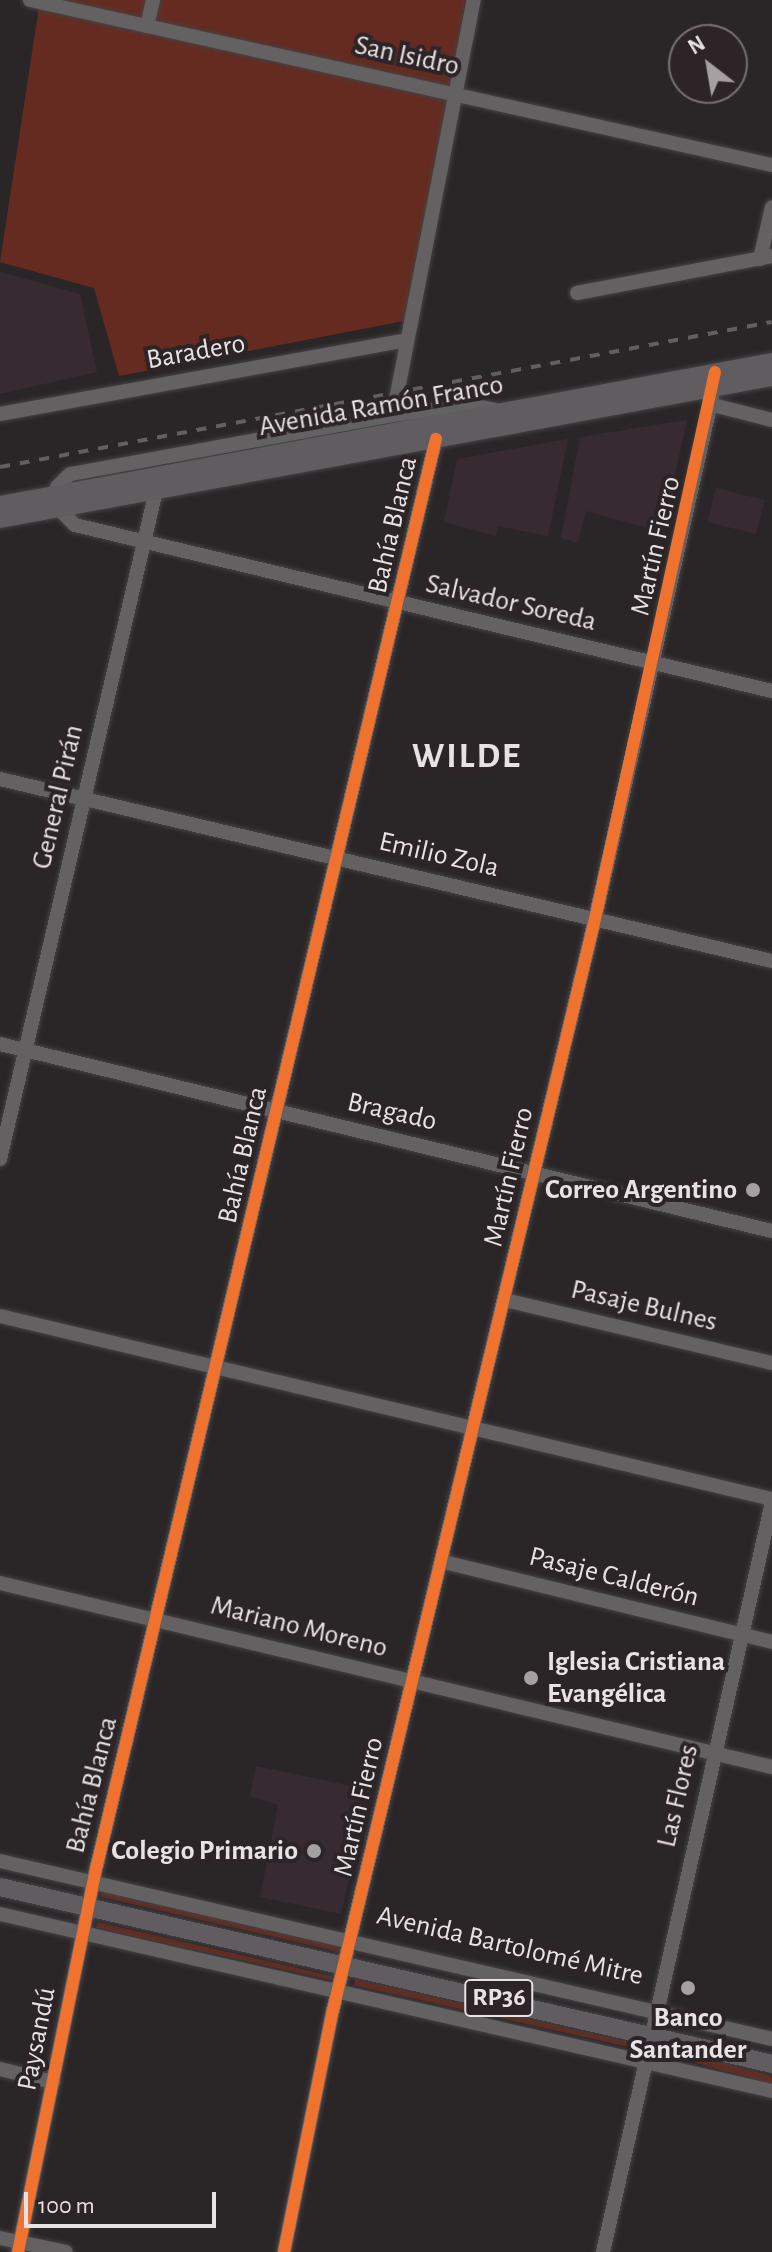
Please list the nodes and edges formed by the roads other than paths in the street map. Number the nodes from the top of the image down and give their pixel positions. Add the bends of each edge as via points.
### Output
1 (30, 0) edge
2 (153, 0) edge
3 (474, 0) edge
4 (147, 26) junction
5 (456, 93) junction
6 (772, 165) edge
7 (772, 207) edge
8 (766, 258) edge
9 (577, 293) dead end
10 (402, 341) junction
11 (772, 362) edge
12 (772, 377) edge
13 (716, 379) junction
14 (713, 405) junction
15 (505, 413) junction
16 (0, 414) edge
17 (393, 415) junction
18 (772, 420) edge
19 (436, 439) junction
20 (179, 455) junction
21 (158, 483) junction
22 (57, 501) junction
23 (0, 505) edge
24 (0, 519) edge
25 (145, 539) junction
26 (400, 604) junction
27 (655, 663) junction
28 (772, 691) edge
29 (0, 779) edge
30 (83, 799) junction
31 (338, 858) junction
32 (595, 919) junction
33 (772, 961) edge
34 (0, 1044) edge
35 (27, 1050) junction
36 (278, 1112) junction
37 (0, 1159) edge
38 (534, 1173) junction
39 (772, 1231) edge
40 (505, 1300) junction
41 (0, 1316) edge
42 (772, 1363) edge
43 (219, 1365) junction
44 (476, 1425) junction
45 (772, 1500) edge
46 (444, 1562) junction
47 (0, 1583) edge
48 (158, 1618) junction
49 (741, 1635) junction
50 (772, 1642) edge
51 (411, 1682) junction
52 (714, 1752) junction
53 (772, 1767) edge
54 (0, 1861) edge
55 (93, 1881) junction
56 (0, 1887) edge
57 (88, 1907) junction
58 (0, 1914) edge
59 (82, 1932) junction
60 (353, 1940) junction
61 (346, 1965) junction
62 (339, 1991) junction
63 (657, 2008) junction
64 (652, 2033) junction
65 (772, 2039) edge
66 (645, 2059) junction
67 (772, 2064) edge
68 (0, 2069) edge
69 (53, 2082) junction
70 (772, 2091) edge
71 (0, 2238) edge
72 (19, 2247) edge
73 (66, 2252) edge
74 (284, 2252) edge
75 (603, 2252) edge

1 - 4 street, San Isidro
2 - 4 street
3 - 5 street, Bahía Blanca
4 - 5 street, San Isidro
5 - 6 street, San Isidro
5 - 10 street, Bahía Blanca
7 - 8 street
8 - 9 street
10 - 16 street, Baradero
10 - 17 street, Bahía Blanca
11 - 13 main road, Avenida Ramón Franco
12 - 13 main road, Avenida Ramón Franco
13 - 14 street, Martín Fierro
13 - 15 main road, Avenida Ramón Franco
13 - 19 main road, Avenida Ramón Franco
14 - 18 street
14 - 27 street, Martín Fierro
15 - 17 street, Bahía Blanca via 472,405
15 - 21 main road, Avenida Ramón Franco
17 - 20 street, Bahía Blanca
19 - 21 main road, Avenida Ramón Franco
19 - 26 street, Bahía Blanca
20 - 21 street
20 - 22 street, Bahía Blanca via 70,474
21 - 22 main road, Avenida Ramón Franco
21 - 25 street, General Pirán
22 - 23 main road, Avenida Ramón Franco
22 - 24 main road, Avenida Ramón Franco
22 - 25 street, Salvador Soreda via 75,525
25 - 26 street, Salvador Soreda
25 - 30 street, General Pirán
26 - 27 street, Salvador Soreda
26 - 31 street, Bahía Blanca
27 - 28 street, Salvador Soreda
27 - 32 street, Martín Fierro
29 - 30 street, Emilio Zola
30 - 31 street, Emilio Zola
30 - 35 street, General Pirán
31 - 32 street, Emilio Zola
31 - 36 street, Bahía Blanca
32 - 33 street, Emilio Zola
32 - 38 street, Martín Fierro
34 - 35 street, Bragado
35 - 36 street, Bragado
35 - 37 street, General Pirán
36 - 38 street, Bragado
36 - 43 street, Bahía Blanca
38 - 39 street, Bragado
38 - 40 street, Martín Fierro
40 - 42 street, Pasaje Bulnes
40 - 44 street, Martín Fierro
41 - 43 street
43 - 44 street
43 - 48 street, Bahía Blanca
44 - 45 street
44 - 46 street, Martín Fierro
45 - 49 street, Las Flores
46 - 49 street, Pasaje Calderón
46 - 51 street, Martín Fierro
47 - 48 street, Mariano Moreno
48 - 51 street, Mariano Moreno
48 - 55 street, Bahía Blanca
49 - 50 street, Pasaje Calderón
49 - 52 street, Las Flores
51 - 52 street, Mariano Moreno
51 - 60 street, Martín Fierro
52 - 53 street, Mariano Moreno
52 - 63 street, Las Flores
54 - 55 street, Avenida Bartolomé Mitre
55 - 57 street, Paysandú
55 - 60 street, Avenida Bartolomé Mitre
56 - 57 main road, Avenida Bartolomé Mitre / RP36
57 - 59 street, Paysandú
57 - 61 main road, Avenida Bartolomé Mitre / RP36
58 - 59 street
59 - 62 street
59 - 69 street, Paysandú
60 - 61 street, Martín Fierro
60 - 63 street, Avenida Bartolomé Mitre
61 - 62 street, Martín Fierro
61 - 64 main road, Avenida Bartolomé Mitre / RP36
62 - 66 street
62 - 74 street, Martín Fierro
63 - 64 street, Las Flores
63 - 65 street, Avenida Bartolomé Mitre
64 - 66 street, Las Flores
64 - 67 main road, Avenida Bartolomé Mitre / RP36
66 - 70 street
66 - 75 street, Las Flores
68 - 69 street
69 - 72 street, Paysandú
71 - 72 street
72 - 73 street

